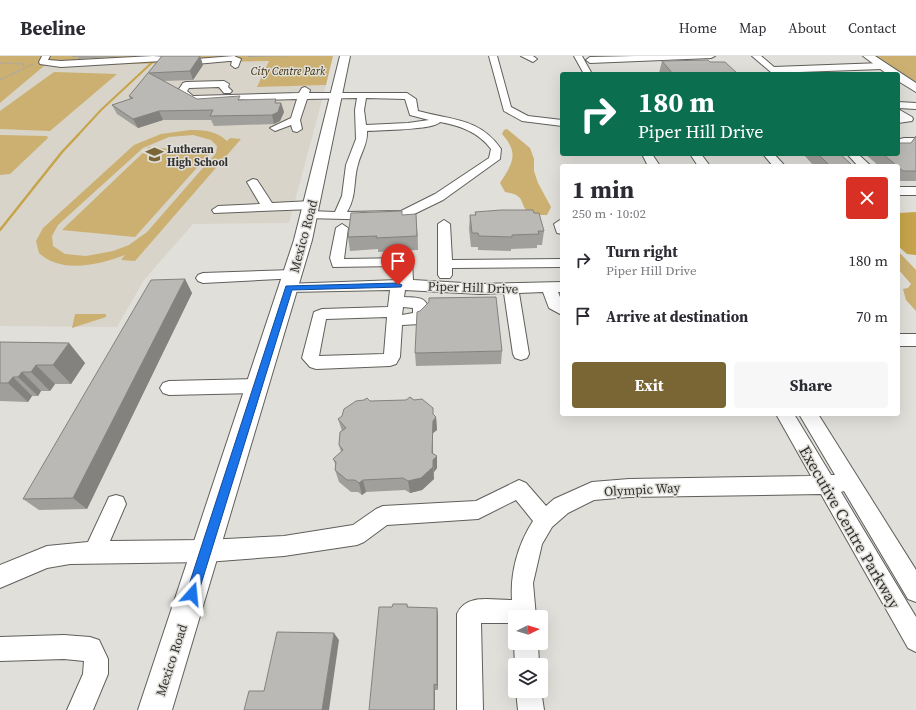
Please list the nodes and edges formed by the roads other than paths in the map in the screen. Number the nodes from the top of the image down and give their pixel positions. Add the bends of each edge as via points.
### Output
1 (46, 56) edge
2 (345, 56) edge
3 (493, 56) edge
4 (578, 56) edge
5 (711, 56) edge
6 (756, 56) edge
7 (868, 56) edge
8 (589, 58) edge
9 (235, 65) dead end
10 (882, 66) junction
11 (587, 72) edge
12 (597, 72) edge
13 (892, 72) edge
14 (900, 77) edge
15 (916, 88) edge
16 (337, 92) junction
17 (304, 93) junction
18 (363, 95) junction
19 (900, 105) edge
20 (916, 106) edge
21 (900, 113) edge
22 (900, 120) edge
23 (442, 121) junction
24 (560, 123) edge
25 (275, 128) dead end
26 (362, 128) junction
27 (916, 140) edge
28 (900, 146) edge
29 (770, 156) edge
30 (854, 156) edge
31 (776, 164) edge
32 (862, 164) edge
33 (916, 191) edge
34 (900, 192) edge
35 (268, 207) junction
36 (218, 210) dead end
37 (236, 210) junction
38 (311, 210) junction
39 (340, 221) junction
40 (444, 224) dead end
41 (560, 263) edge
42 (446, 264) junction
43 (203, 278) dead end
44 (291, 281) junction
45 (402, 285) junction
46 (444, 287) junction
47 (556, 287) edge
48 (511, 288) junction
49 (560, 308) edge
50 (395, 311) junction
51 (900, 340) edge
52 (916, 340) edge
53 (521, 354) dead end
54 (257, 386) junction
55 (169, 388) dead end
56 (786, 416) edge
57 (809, 416) edge
58 (849, 482) junction
59 (825, 484) junction
60 (116, 504) dead end
61 (545, 520) junction
62 (206, 551) junction
63 (94, 552) junction
64 (0, 577) edge
65 (916, 592) edge
66 (524, 610) edge
67 (508, 613) edge
68 (916, 640) edge
69 (0, 649) edge
70 (529, 698) edge
71 (80, 710) edge
72 (155, 710) edge
73 (470, 710) edge
74 (530, 710) edge

1 - 9 street via 42,62 52,64 162,58 172,61 206,61 229,56 237,59
2 - 16 main road, Mexico Road
3 - 24 street via 507,109 526,119
4 - 11 street
5 - 8 street
6 - 10 street via 772,70
7 - 10 main road
8 - 12 street
10 - 13 main road
14 - 15 main road
16 - 17 street
16 - 18 street
16 - 38 main road, Mexico Road
17 - 17 street via 293,90 182,92 191,99
17 - 25 street via 296,124
18 - 23 street via 407,96 411,99 413,113
18 - 26 street via 360,100
19 - 20 street
21 - 22 street via 908,119
23 - 26 street via 408,126
23 - 39 street via 478,130 493,144 496,150 494,159 439,197 404,214
26 - 39 street via 361,140 352,165 349,198
27 - 28 street via 904,141
29 - 31 street
30 - 32 street
33 - 34 street
35 - 37 street
35 - 37 street via 253,182
35 - 38 street
36 - 37 street
38 - 39 street
38 - 44 main road, Mexico Road
39 - 45 street via 338,264 405,261
40 - 42 street
41 - 42 street
42 - 46 street
43 - 44 street, Piper Hill Drive
44 - 45 street, Piper Hill Drive
44 - 54 main road, Mexico Road
45 - 46 street, Piper Hill Drive
45 - 50 street
46 - 48 street, Piper Hill Drive
47 - 48 street, Piper Hill Drive
47 - 49 street via 554,304
48 - 53 street
50 - 50 street via 322,314 319,316 310,358 316,362 390,360
51 - 52 street
54 - 55 street
54 - 62 main road, Mexico Road
56 - 59 street, Executive Centre Parkway
57 - 58 street, Executive Centre Parkway
58 - 59 street, Olympic Way
58 - 65 street, Executive Centre Parkway
59 - 61 street, Olympic Way via 629,488 592,492 561,506
59 - 68 street, Executive Centre Parkway
60 - 63 street
61 - 62 street via 519,489 478,510 383,516 357,535 284,546
61 - 66 street, Olympic Way via 532,541 522,583
62 - 63 street
62 - 72 main road, Mexico Road
63 - 64 street via 47,557
67 - 73 street via 474,611 469,614
69 - 71 street via 90,649 97,664
70 - 74 street

